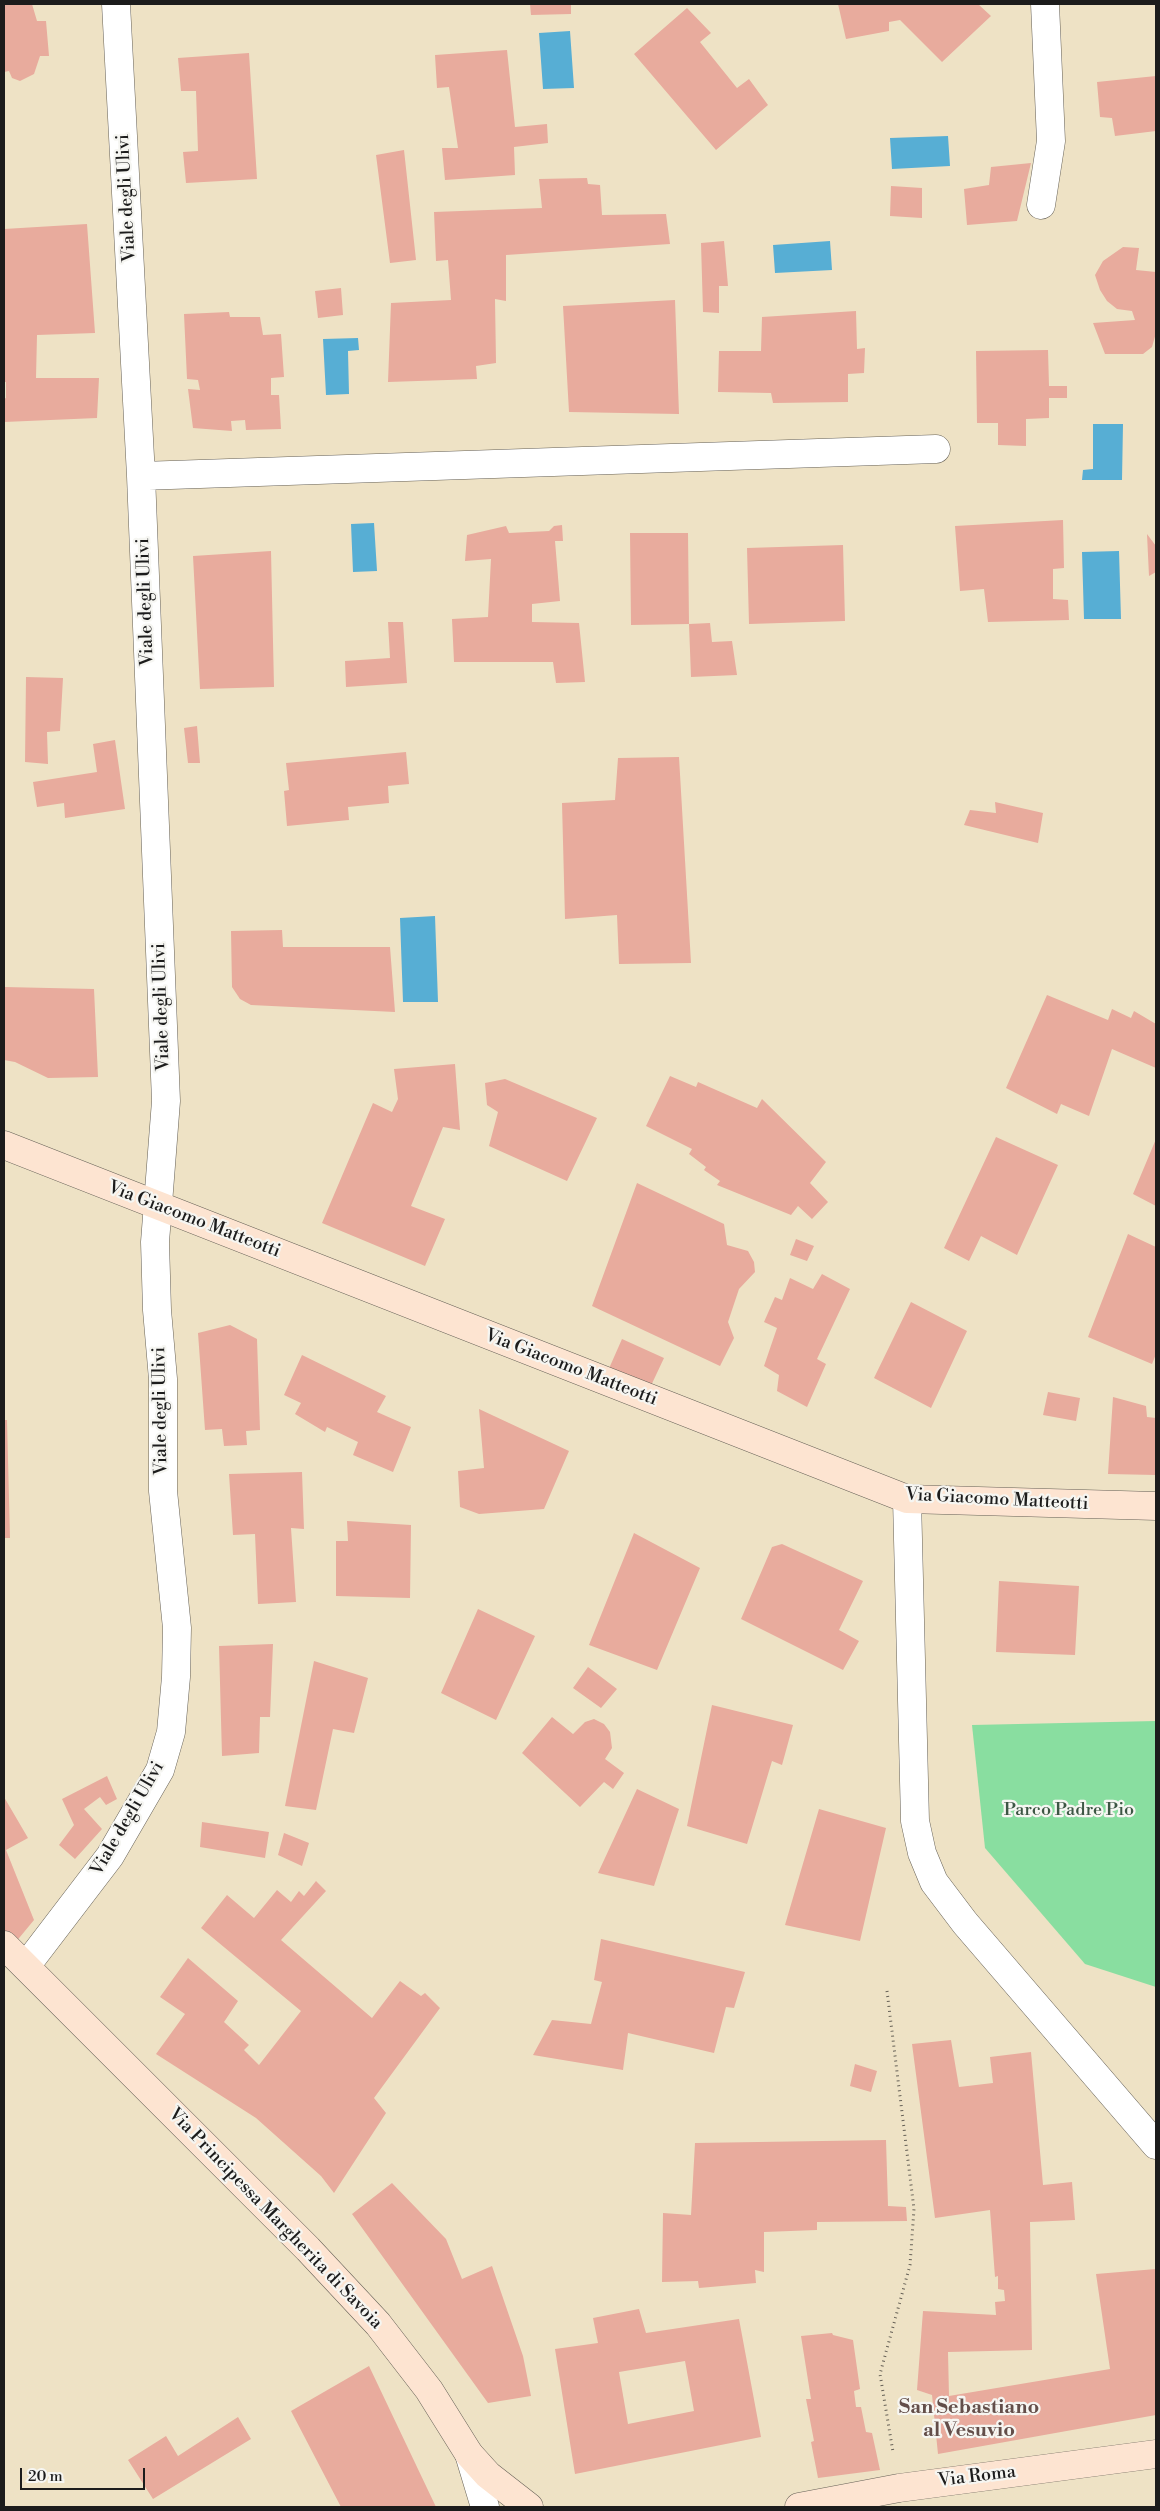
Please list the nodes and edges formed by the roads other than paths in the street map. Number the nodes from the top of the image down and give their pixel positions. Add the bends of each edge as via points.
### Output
1 (116, 4) edge
2 (1044, 4) edge
3 (1041, 205) dead end
4 (936, 449) dead end
5 (141, 476) junction
6 (4, 1145) edge
7 (156, 1206) junction
8 (907, 1499) junction
9 (1156, 1506) edge
10 (4, 1945) edge
11 (26, 1966) junction
12 (1156, 2145) edge
13 (468, 2454) junction
14 (1156, 2454) edge
15 (485, 2507) edge
16 (529, 2507) edge
17 (799, 2507) edge

1 - 5 street, Viale degli Ulivi
2 - 3 street via 1051,141
4 - 5 street
5 - 7 street, Viale degli Ulivi via 166,1101 164,1158
6 - 7 street, Via Giacomo Matteotti
7 - 8 street, Via Giacomo Matteotti
7 - 11 street, Viale degli Ulivi via 157,1310 163,1378 163,1492 177,1628 171,1732 160,1770 110,1856
8 - 9 street, Via Giacomo Matteotti
8 - 12 street via 915,1821 922,1853 934,1882 965,1923
10 - 11 street, Via Principessa Margherita di Savoia
11 - 13 street, Via Principessa Margherita di Savoia via 301,2242 378,2324 429,2390
13 - 15 street
13 - 16 street, Via Principessa Margherita di Savoia via 488,2475
14 - 17 street, Via Roma via 899,2488

